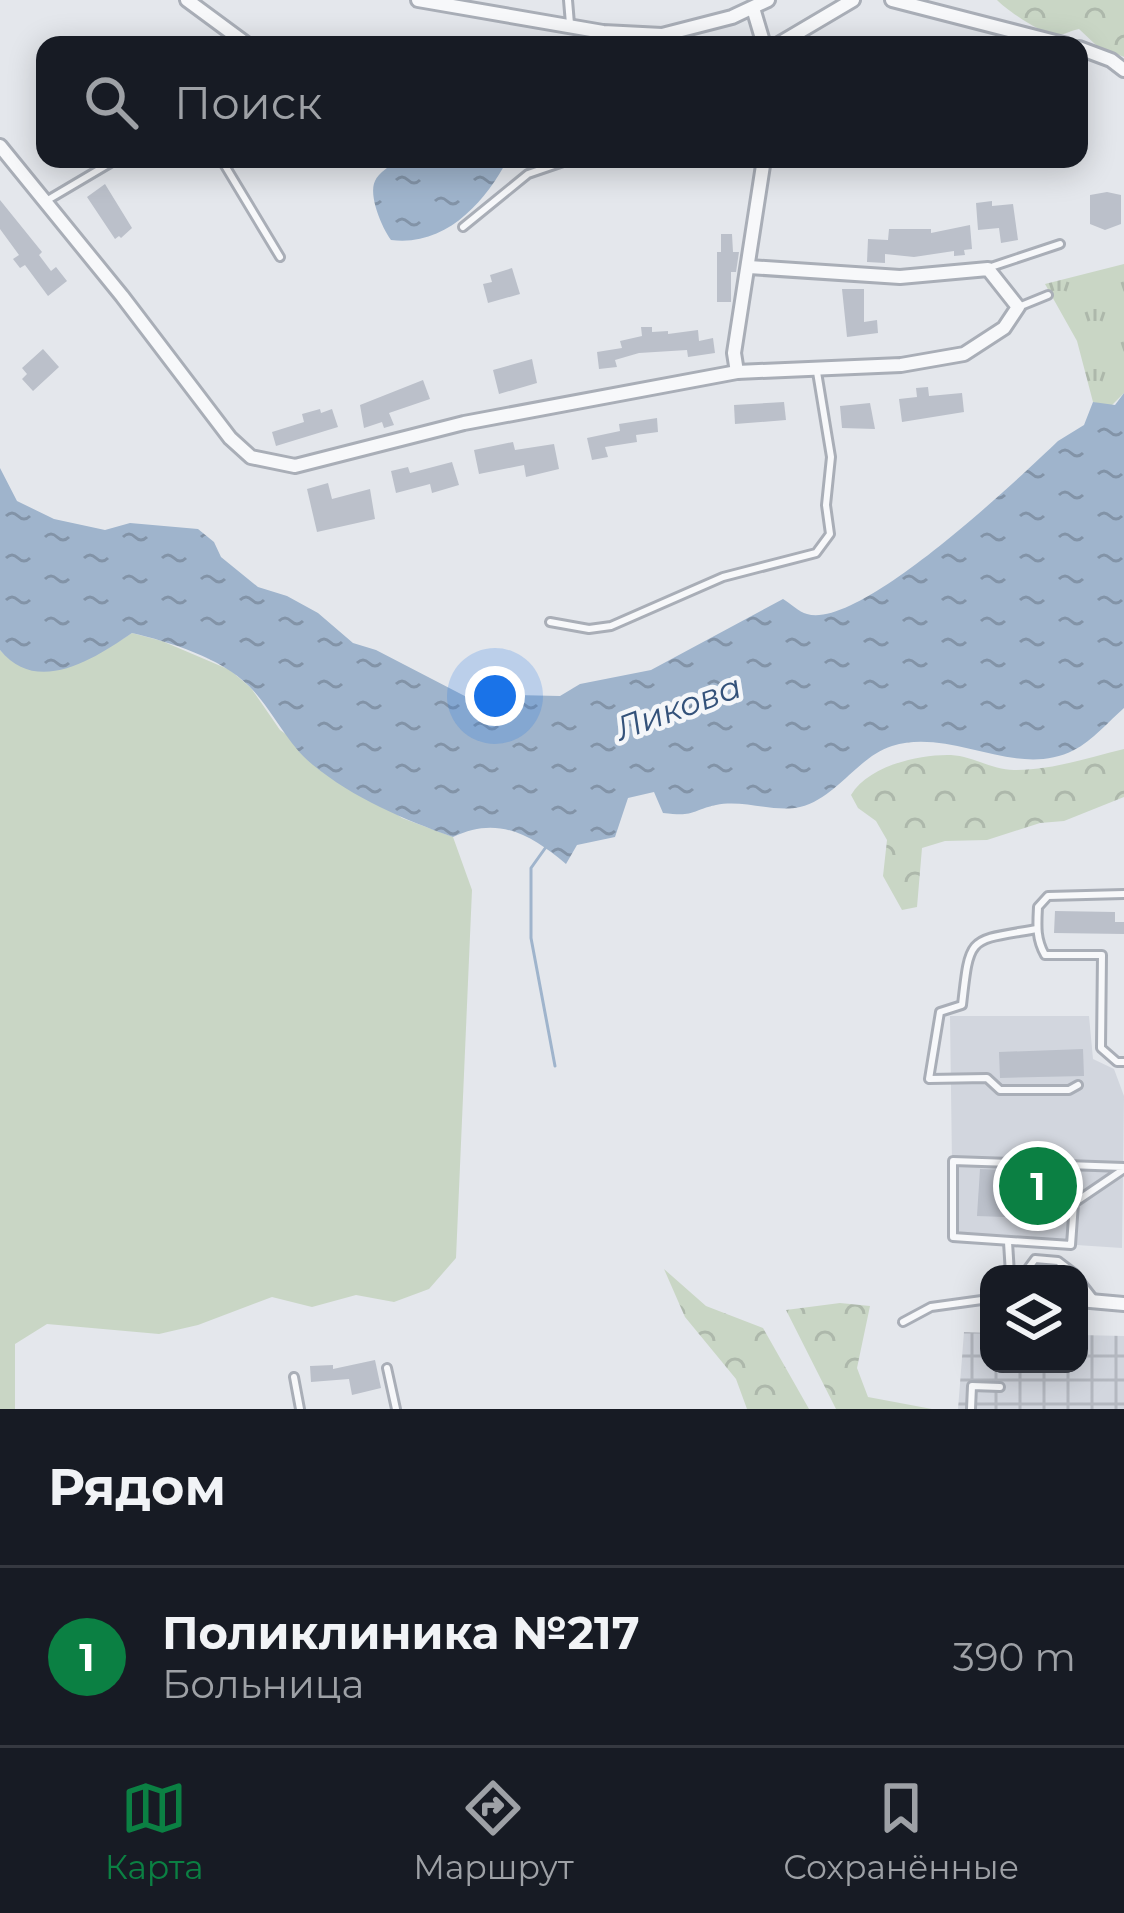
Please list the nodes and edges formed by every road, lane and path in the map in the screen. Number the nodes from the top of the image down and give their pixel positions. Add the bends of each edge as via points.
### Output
1 (187, 0) edge
2 (418, 0) edge
3 (568, 0) edge
4 (768, 0) edge
5 (853, 0) edge
6 (892, 0) edge
7 (484, 5) edge
8 (753, 8) junction
9 (570, 24) junction
10 (236, 36) edge
11 (761, 36) edge
12 (792, 36) edge
13 (1032, 36) edge
14 (1088, 52) edge
15 (1124, 70) edge
16 (0, 146) edge
17 (102, 168) edge
18 (226, 168) edge
19 (544, 168) edge
20 (763, 168) edge
21 (46, 201) junction
22 (463, 227) dead end
23 (1060, 244) dead end
24 (280, 256) dead end
25 (749, 267) junction
26 (988, 268) junction
27 (1048, 295) dead end
28 (1018, 308) junction
29 (816, 368) junction
30 (737, 371) junction
31 (550, 622) dead end
32 (1124, 894) edge
33 (1037, 929) junction
34 (1124, 1062) edge
35 (1078, 1084) dead end
36 (1124, 1168) edge
37 (1008, 1241) junction
38 (1009, 1265) edge
39 (1031, 1265) edge
40 (1063, 1265) edge
41 (1088, 1292) edge
42 (980, 1300) edge
43 (1088, 1301) edge
44 (1095, 1301) junction
45 (1124, 1304) edge
46 (903, 1322) dead end
47 (387, 1368) dead end
48 (294, 1377) dead end
49 (1000, 1387) dead end
50 (300, 1409) edge
51 (396, 1409) edge
52 (971, 1409) edge

1 - 10 street
2 - 7 street
3 - 9 lane
4 - 8 street
5 - 12 street
6 - 13 street
7 - 9 street
8 - 9 street via 662,35
8 - 11 street
14 - 15 street
16 - 21 street
17 - 21 lane
18 - 24 lane
19 - 22 lane
20 - 25 street
21 - 30 street via 230,438 267,463 295,466 464,423
23 - 26 lane
25 - 26 street via 900,277
25 - 30 street
26 - 28 street
27 - 28 lane
28 - 29 street via 1004,328 964,354
29 - 30 street
29 - 31 lane via 831,457 830,534 816,553 723,577 611,626
32 - 33 lane via 1048,896 1038,907
33 - 34 lane via 1046,955 1102,955 1101,1048
33 - 35 lane via 980,939 968,950 962,1005 940,1012 929,1079 987,1078 1000,1090
36 - 37 lane via 1074,1203 1071,1245
36 - 37 lane via 953,1161 953,1238
37 - 38 lane
39 - 40 lane
41 - 44 lane
42 - 46 lane via 931,1307
43 - 44 street
44 - 45 street
47 - 51 lane
48 - 50 lane
49 - 52 lane via 972,1386

